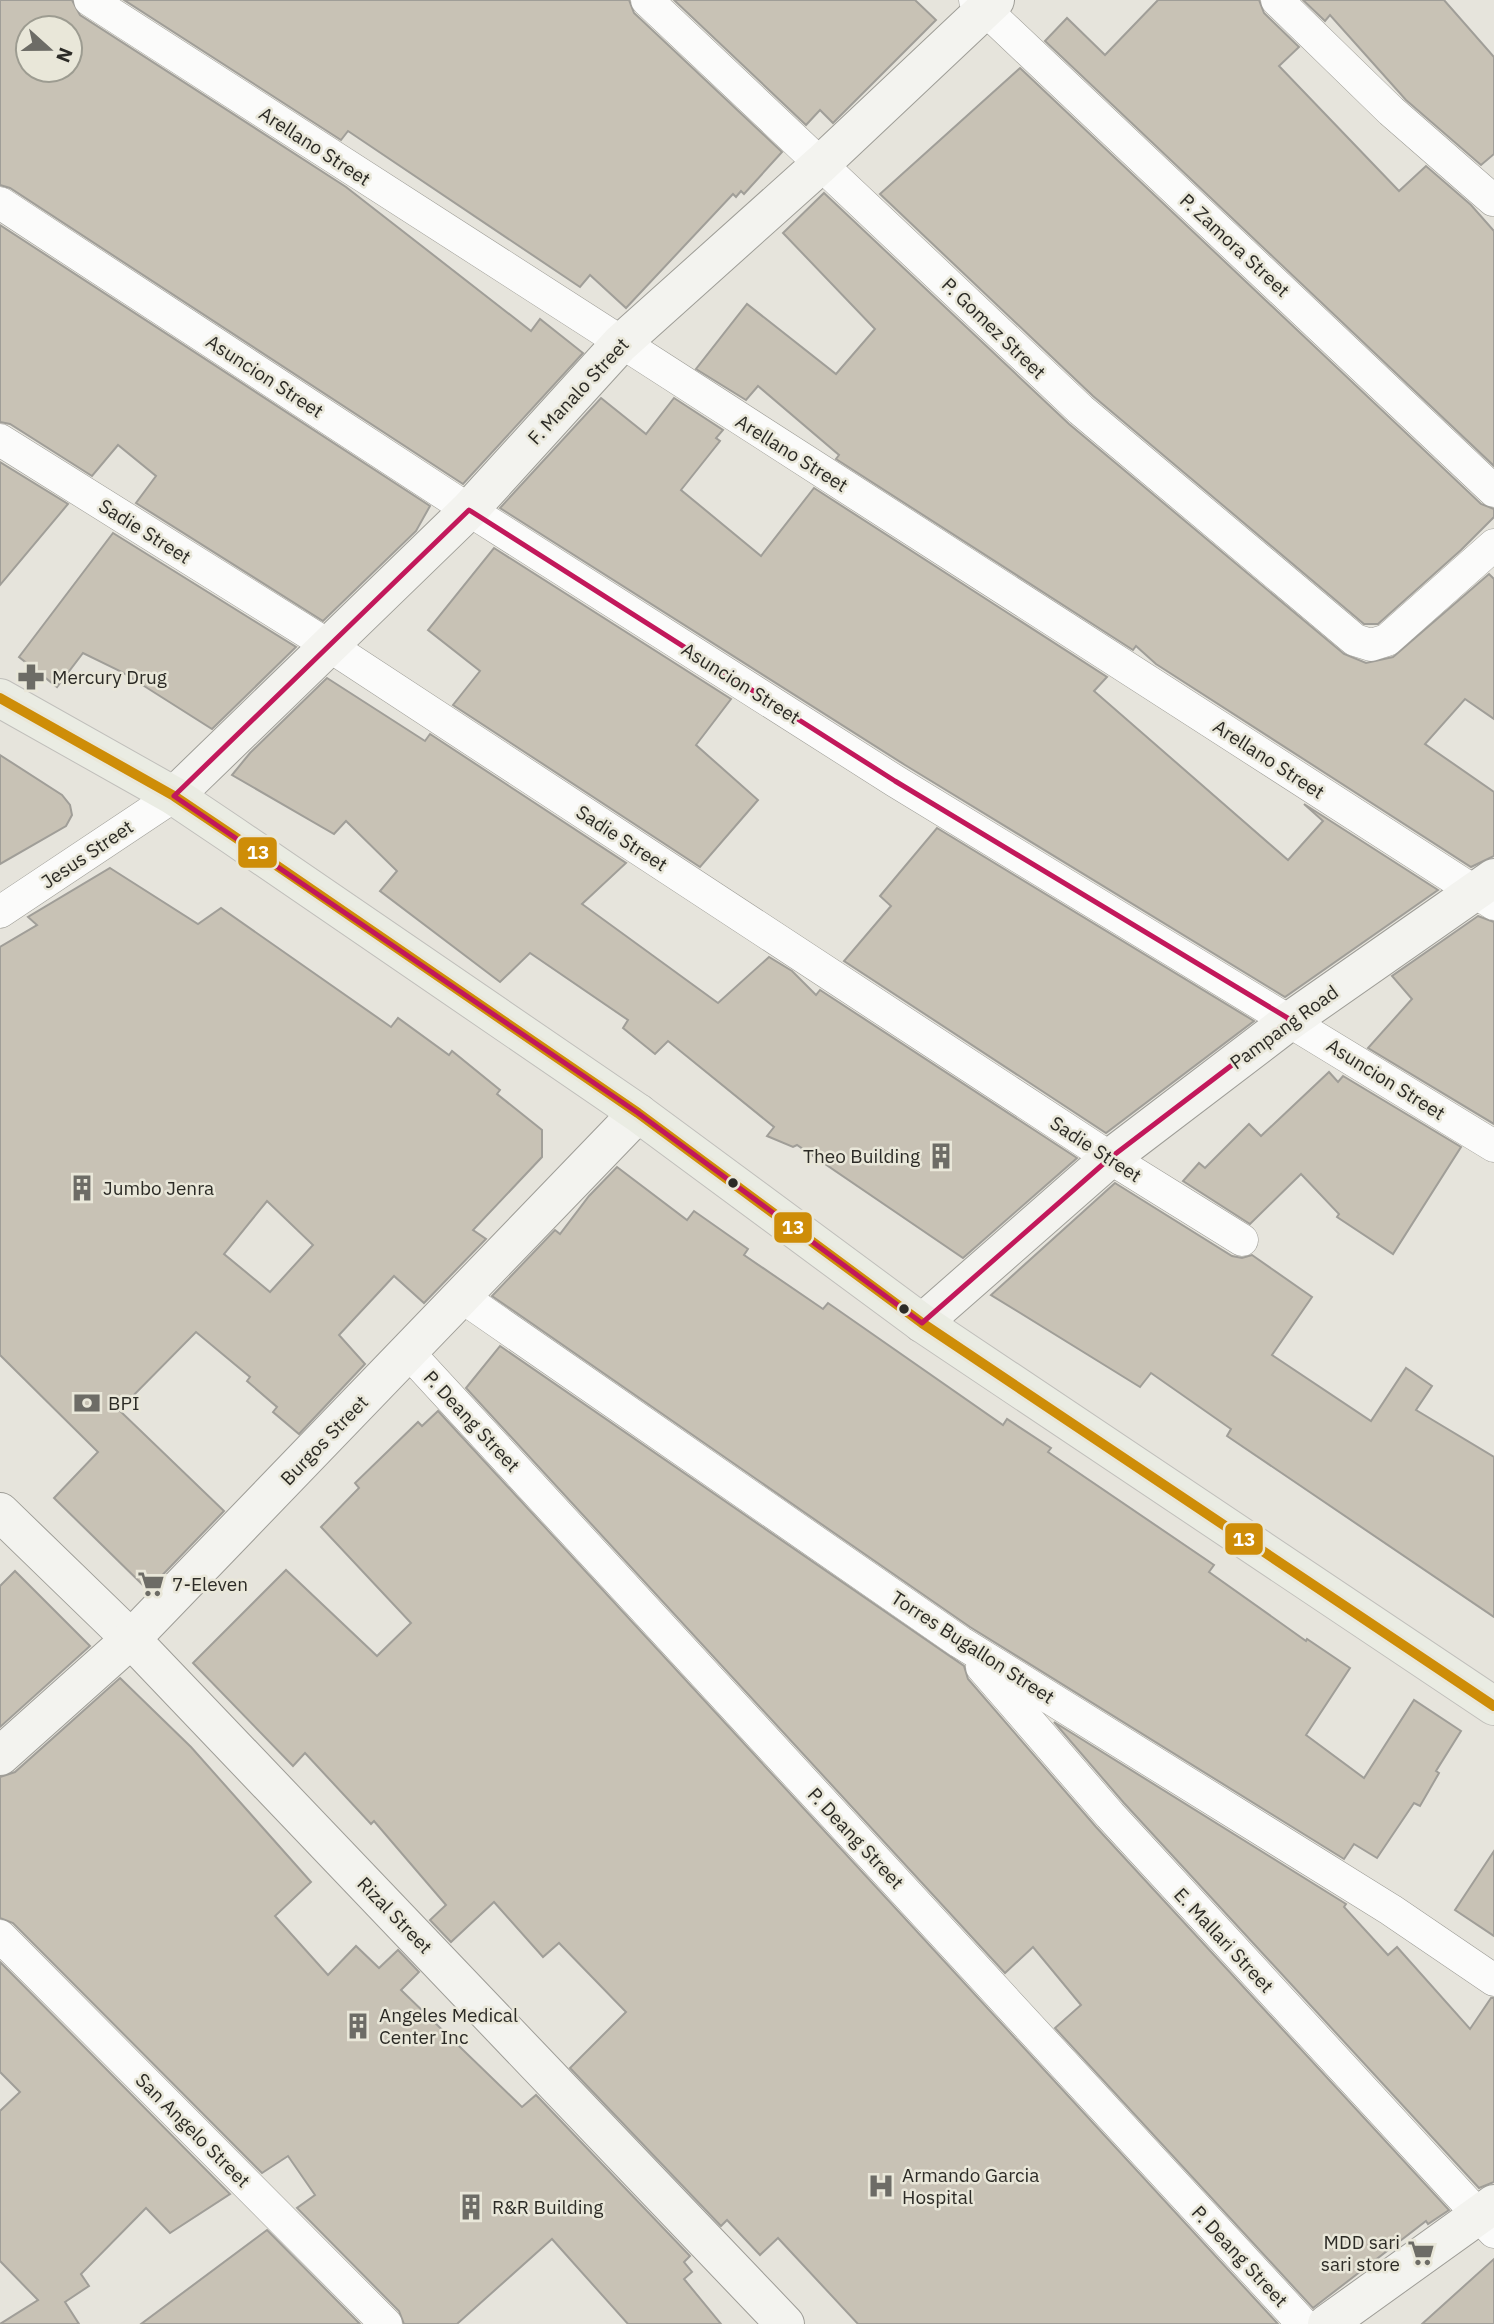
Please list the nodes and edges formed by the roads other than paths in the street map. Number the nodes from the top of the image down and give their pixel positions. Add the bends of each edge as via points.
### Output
1 (90, 0) edge
2 (647, 0) edge
3 (1277, 0) edge
4 (985, 3) edge
5 (822, 163) junction
6 (1494, 200) edge
7 (0, 203) edge
8 (620, 344) junction
9 (0, 440) edge
10 (1494, 491) edge
11 (469, 510) junction
12 (1494, 545) edge
13 (331, 647) junction
14 (0, 698) edge
15 (174, 796) junction
16 (1487, 891) edge
17 (0, 912) edge
18 (1292, 1020) junction
19 (638, 1113) junction
20 (1494, 1146) edge
21 (1110, 1158) junction
22 (1242, 1240) dead end
23 (462, 1297) junction
24 (922, 1323) junction
25 (409, 1353) junction
26 (0, 1512) edge
27 (131, 1639) junction
28 (960, 1642) junction
29 (1494, 1706) edge
30 (0, 1756) edge
31 (0, 1936) edge
32 (1494, 1980) edge
33 (1489, 2217) edge
34 (386, 2324) edge
35 (785, 2324) edge
36 (1303, 2324) edge
37 (1327, 2324) edge

1 - 8 street, Arellano Street
2 - 5 street, P. Gomez Street
3 - 6 street via 1391,111
4 - 5 street, F. Manalo Street
4 - 10 street, P. Zamora Street
5 - 8 street, F. Manalo Street
5 - 12 street, P. Gomez Street via 1081,410 1356,640 1371,645 1387,640
7 - 11 street, Asuncion Street
8 - 11 street, F. Manalo Street
8 - 16 street, Arellano Street
9 - 13 street, Sadie Street
11 - 13 street, F. Manalo Street
11 - 18 street, Asuncion Street via 895,781
13 - 15 street, F. Manalo Street
13 - 21 street, Sadie Street
14 - 15 main road
15 - 17 street, Jesus Street
15 - 19 main road
16 - 18 street, Pampang Road
18 - 20 street, Asuncion Street
18 - 21 street, Pampang Road
19 - 23 street, Burgos Street
19 - 24 main road
21 - 22 street, Sadie Street
21 - 24 street, Pampang Road
23 - 25 street, Burgos Street
23 - 28 street, Torres Bugallon Street
24 - 29 main road
25 - 27 street, Burgos Street
25 - 36 street, P. Deang Street
26 - 27 street, Rizal Street
27 - 30 street, Burgos Street
27 - 35 street, Rizal Street
28 - 32 street, Torres Bugallon Street via 1391,1910
28 - 33 street, E. Mallari Street via 1110,1815
31 - 34 street, San Angelo Street
33 - 37 street

